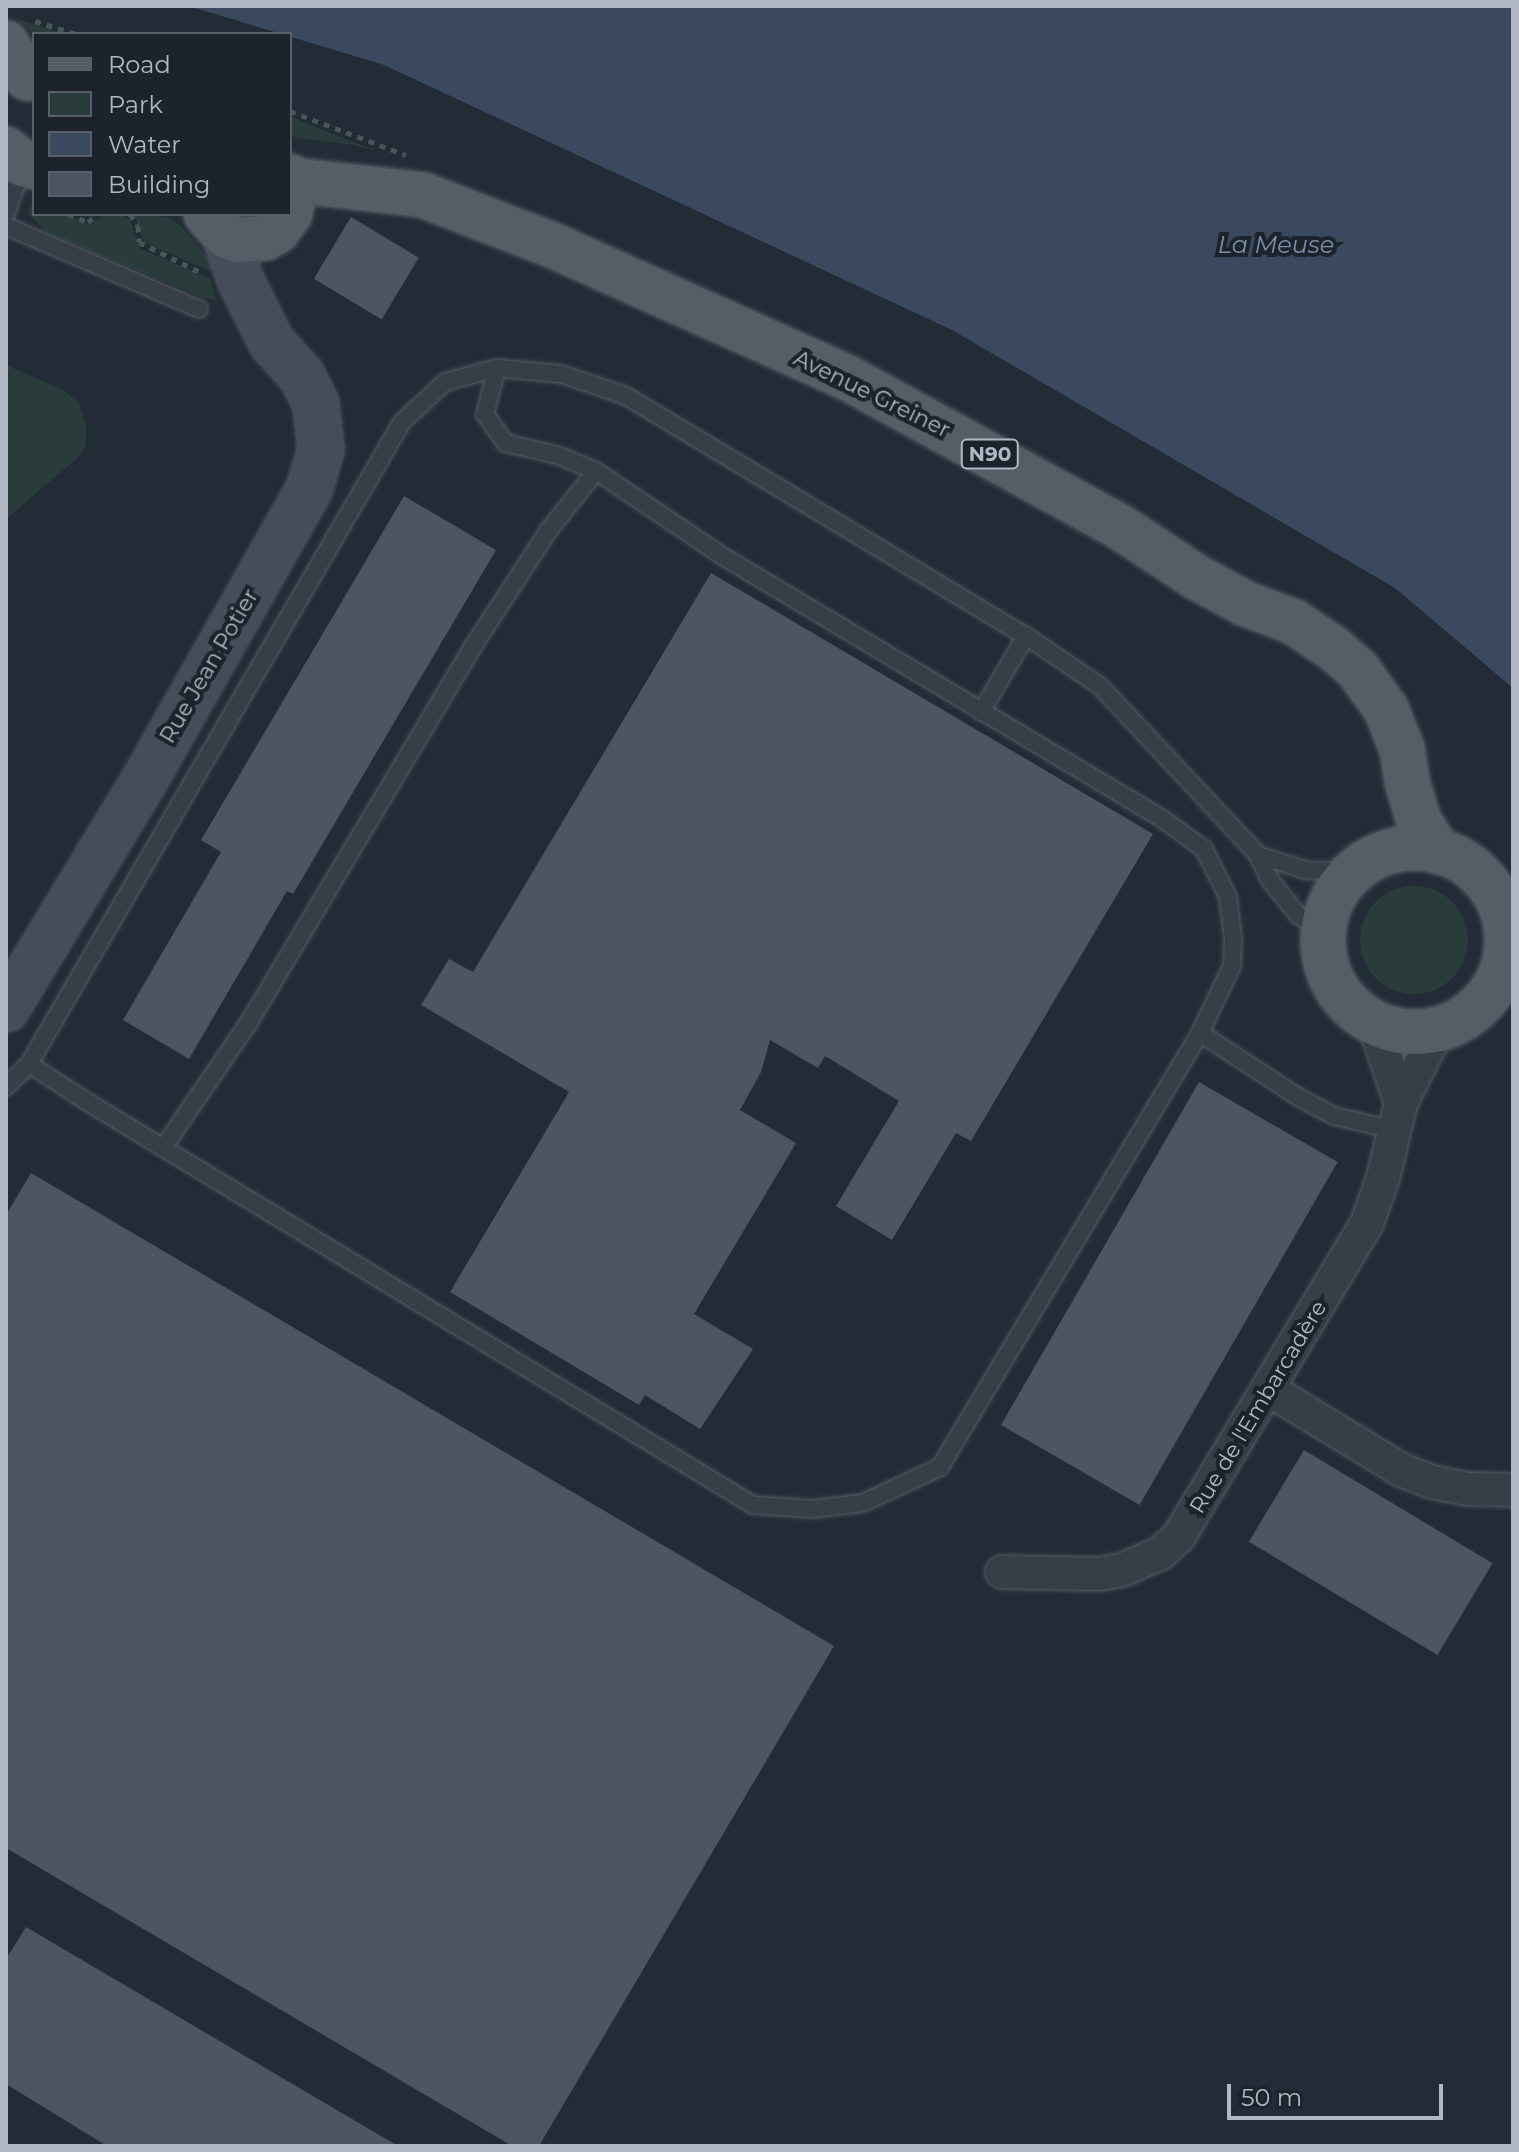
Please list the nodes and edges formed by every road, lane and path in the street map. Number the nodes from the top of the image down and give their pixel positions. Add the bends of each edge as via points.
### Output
1 (21, 160) edge
2 (292, 197) edge
3 (6, 214) edge
4 (73, 216) edge
5 (96, 216) edge
6 (131, 216) edge
7 (273, 216) edge
8 (283, 216) edge
9 (210, 219) edge
10 (6, 226) edge
11 (214, 279) dead end
12 (199, 309) dead end
13 (258, 315) junction
14 (497, 368) junction
15 (596, 471) junction
16 (1026, 636) junction
17 (981, 712) junction
18 (1407, 782) junction
19 (1438, 851) junction
20 (1258, 855) junction
21 (1365, 864) junction
22 (1508, 913) edge
23 (1323, 933) junction
24 (1509, 960) edge
25 (6, 1009) edge
26 (1374, 1023) junction
27 (1438, 1029) junction
28 (1200, 1033) junction
29 (29, 1064) junction
30 (6, 1087) edge
31 (1398, 1116) junction
32 (163, 1148) junction
33 (1268, 1389) junction
34 (1513, 1490) edge
35 (1002, 1572) dead end

1 - 3 lane
2 - 18 main road, Avenue Greiner / N90 via 374,186 423,195 490,218 848,378 1120,527 1196,577 1294,622 1334,649 1358,670 1386,709 1402,749
4 - 5 path via 88,222
6 - 11 path via 139,242
7 - 9 main road, Avenue Greiner via 252,241
8 - 13 main road
9 - 13 main road, Rue Jean Potier
10 - 12 lane
13 - 25 main road, Rue Jean Potier via 316,404 321,450 309,490 143,783
14 - 15 lane via 485,414 505,443
14 - 16 lane via 561,374 626,396
14 - 29 lane via 445,382 402,422
15 - 17 lane via 724,557
15 - 32 lane via 549,530 472,648 248,1024
16 - 17 lane
16 - 20 lane via 1100,686
17 - 28 lane via 1204,849 1228,897 1233,938 1232,966
18 - 19 main road, Avenue Greiner / N90 via 1419,821
18 - 21 main road
19 - 21 main road via 1418,848
19 - 22 main road via 1477,873
20 - 21 lane via 1305,870
20 - 23 lane via 1297,914
21 - 23 main road via 1337,890
22 - 24 main road
23 - 26 main road via 1325,960 1335,986
24 - 27 main road via 1476,1008
26 - 27 main road via 1406,1032
26 - 31 street
27 - 31 street, Rue de l'Embarcadère
28 - 31 lane via 1334,1116
28 - 32 lane via 940,1467 863,1503 812,1509 753,1505
29 - 30 lane
29 - 32 lane
31 - 33 street, Rue de l'Embarcadère via 1367,1223
33 - 34 street via 1401,1470 1468,1489
33 - 35 street, Rue de l'Embarcadère via 1193,1516 1161,1553 1144,1563 1099,1574

